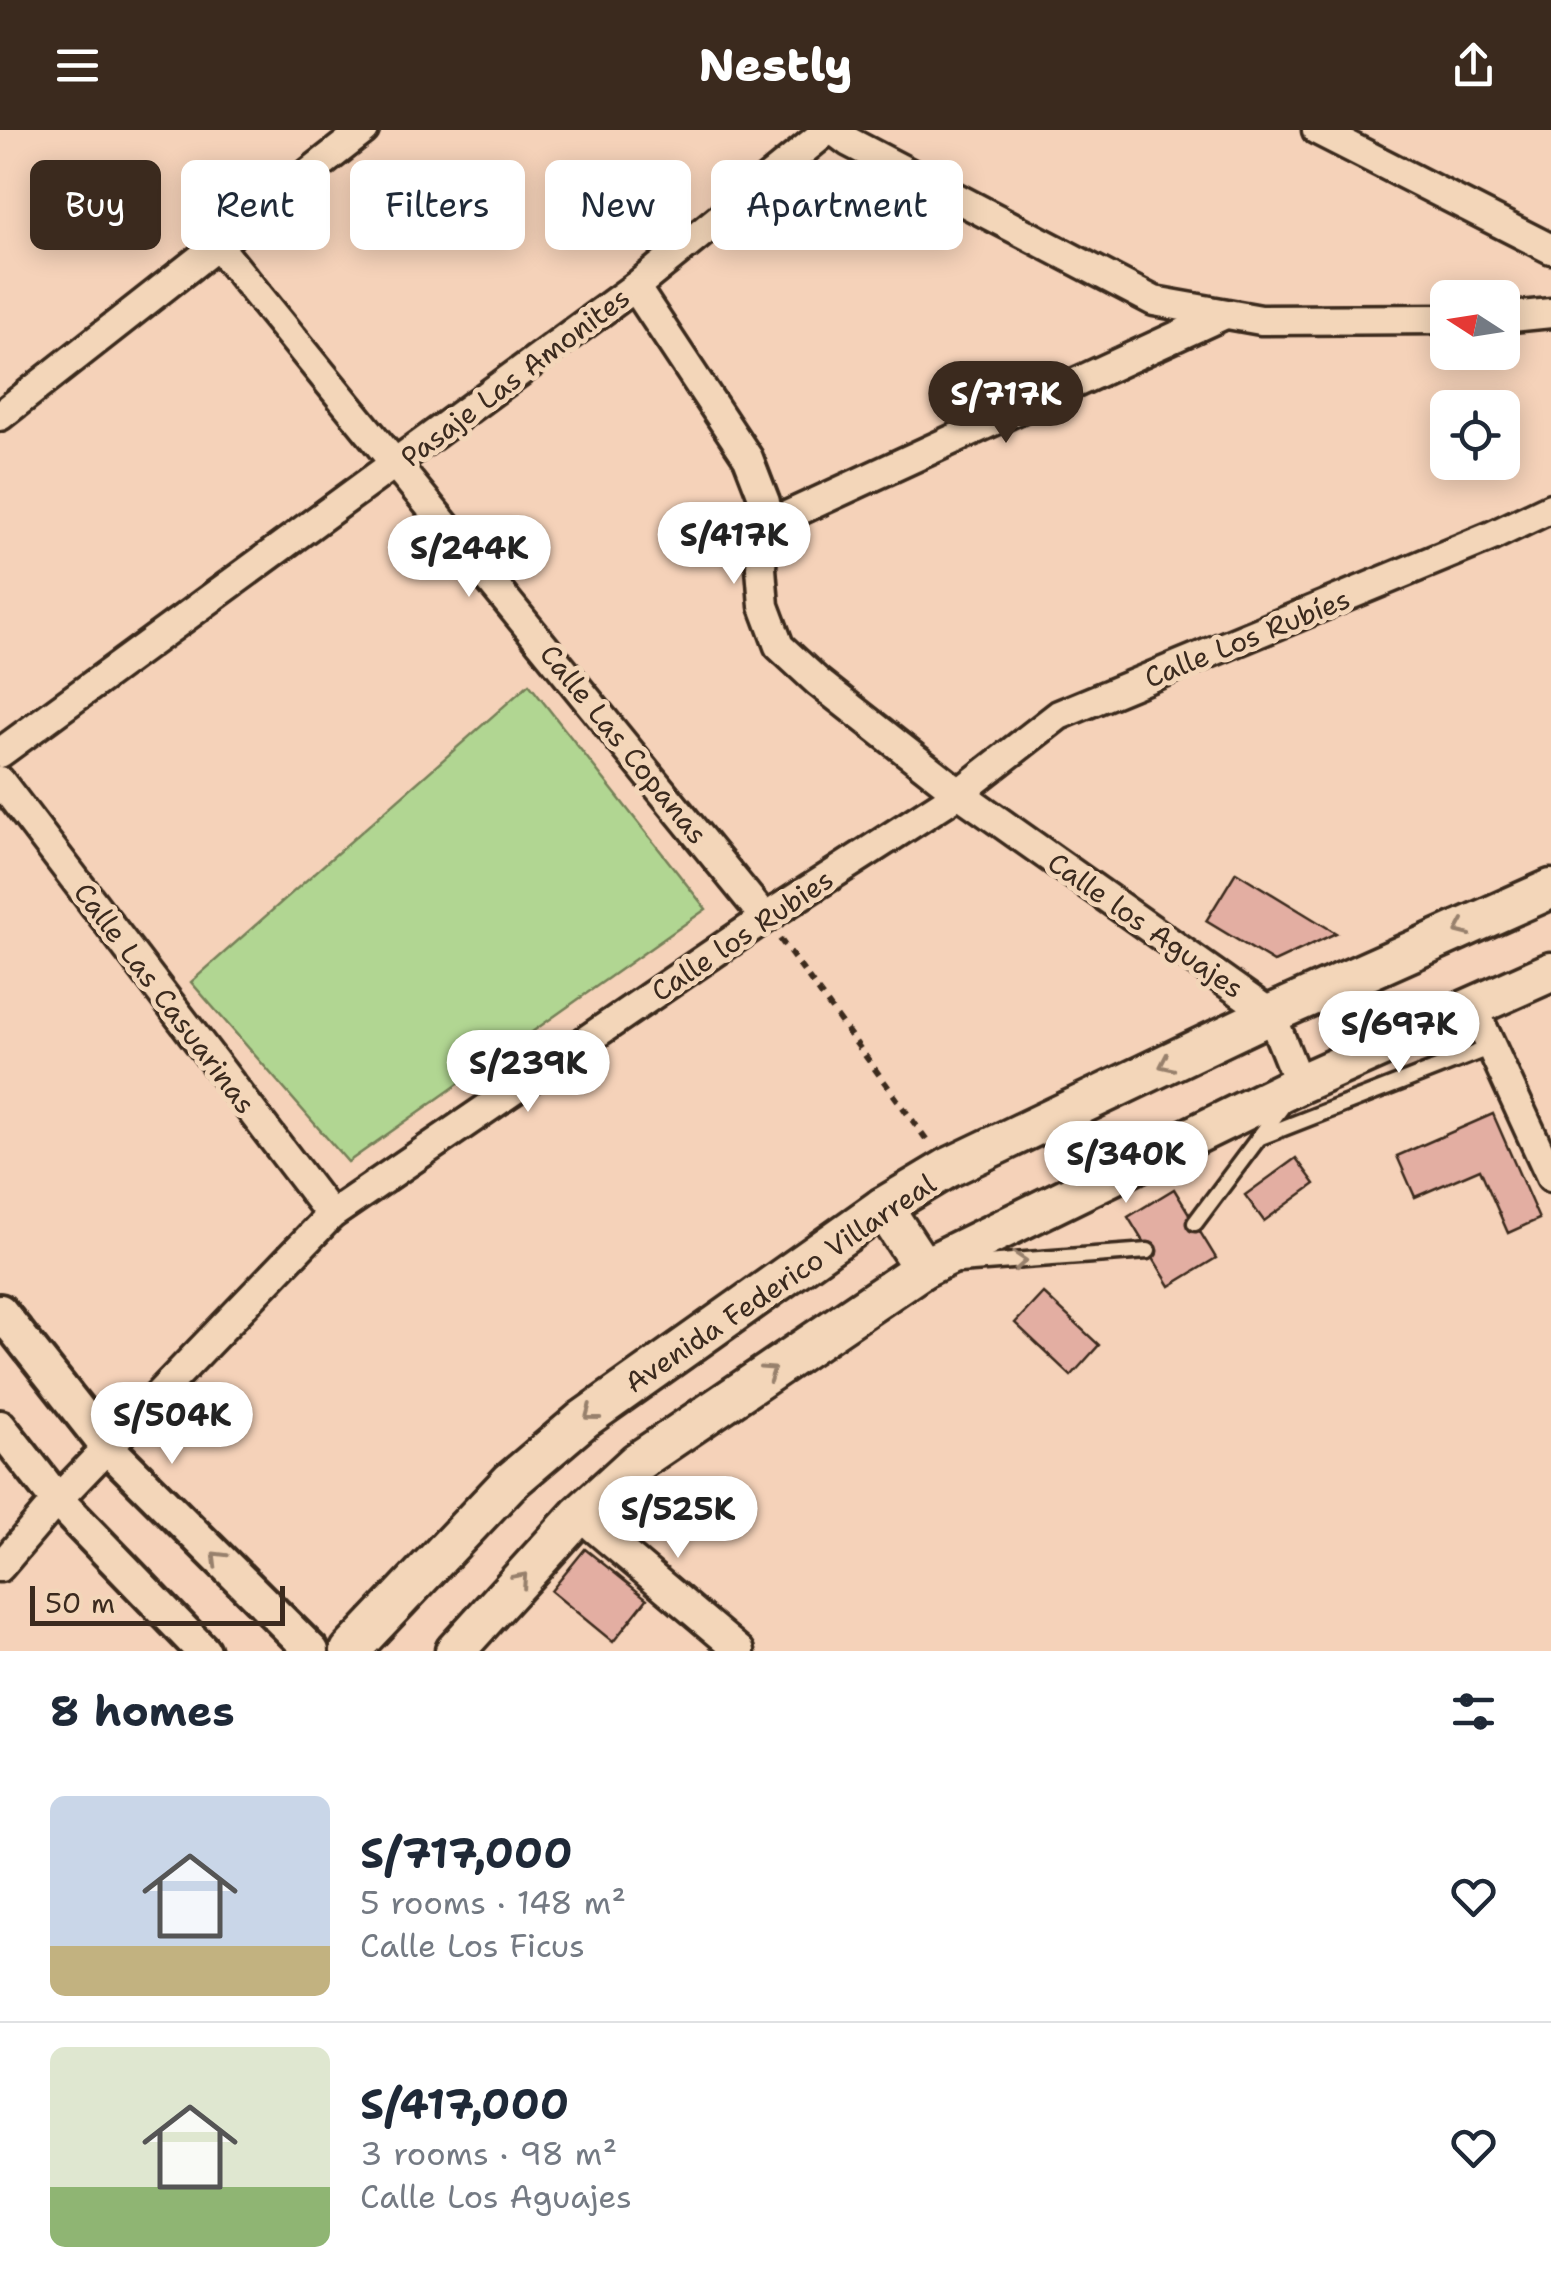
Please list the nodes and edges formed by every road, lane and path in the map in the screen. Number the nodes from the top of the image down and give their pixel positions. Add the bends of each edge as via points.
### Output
1 (364, 130) edge
2 (830, 130) edge
3 (1317, 130) edge
4 (326, 160) edge
5 (1551, 249) edge
6 (212, 250) edge
7 (222, 250) edge
8 (636, 287) junction
9 (1551, 313) edge
10 (1225, 314) junction
11 (1520, 316) edge
12 (1430, 319) edge
13 (0, 416) edge
14 (396, 465) junction
15 (1551, 508) edge
16 (764, 527) junction
17 (0, 754) edge
18 (0, 782) edge
19 (959, 793) junction
20 (1551, 889) edge
21 (765, 918) junction
22 (1551, 972) edge
23 (1473, 1007) junction
24 (1272, 1014) junction
25 (1491, 1047) junction
26 (1299, 1084) junction
27 (1258, 1138) junction
28 (948, 1168) junction
29 (1551, 1177) edge
30 (883, 1207) junction
31 (330, 1216) junction
32 (1194, 1223) dead end
33 (1148, 1252) dead end
34 (923, 1268) junction
35 (0, 1311) edge
36 (0, 1427) edge
37 (108, 1448) junction
38 (57, 1500) junction
39 (580, 1514) junction
40 (0, 1566) edge
41 (203, 1651) edge
42 (312, 1651) edge
43 (350, 1651) edge
44 (455, 1651) edge
45 (740, 1651) edge

1 - 4 street
2 - 8 street, Pasaje Las Amonites
2 - 10 street via 1154,300
3 - 5 street
6 - 13 street
7 - 14 street, Calle Las Copanas
8 - 14 street, Pasaje Las Amonites
8 - 16 street via 748,458 765,502
9 - 11 street
10 - 12 street via 1261,320
10 - 16 street
14 - 17 street, Pasaje Las Amonites
14 - 21 street, Calle Las Copanas
15 - 19 street, Calle Los Rubíes via 1059,715
16 - 19 street via 764,606 779,646
18 - 31 street, Calle Las Casuarinas
19 - 21 street, Calle los Rubies
19 - 24 street, Calle los Aguajes
20 -> 24 main road, Avenida Federico Villarreal
21 - 28 path
21 - 31 street, Calle los Rubies
22 - 23 main road
23 - 25 street
23 - 26 main road
24 - 26 street, Calle los Aguajes
24 -> 28 main road, Avenida Federico Villarreal
25 - 27 lane
25 - 29 street
26 - 27 lane
26 - 34 main road
27 - 32 lane
28 - 30 main road, Avenida Federico Villarreal
30 - 34 main road
30 -> 43 main road, Avenida Federico Villarreal via 584,1418 510,1482
31 - 37 street, Calle los Rubies
34 -> 33 lane
39 -> 34 main road via 637,1462
35 - 37 street
36 - 38 street
37 - 38 street, Calle los Rubies
42 -> 37 street
38 - 40 street, Calle los Rubies
38 - 41 street
44 -> 39 main road
39 - 45 street

